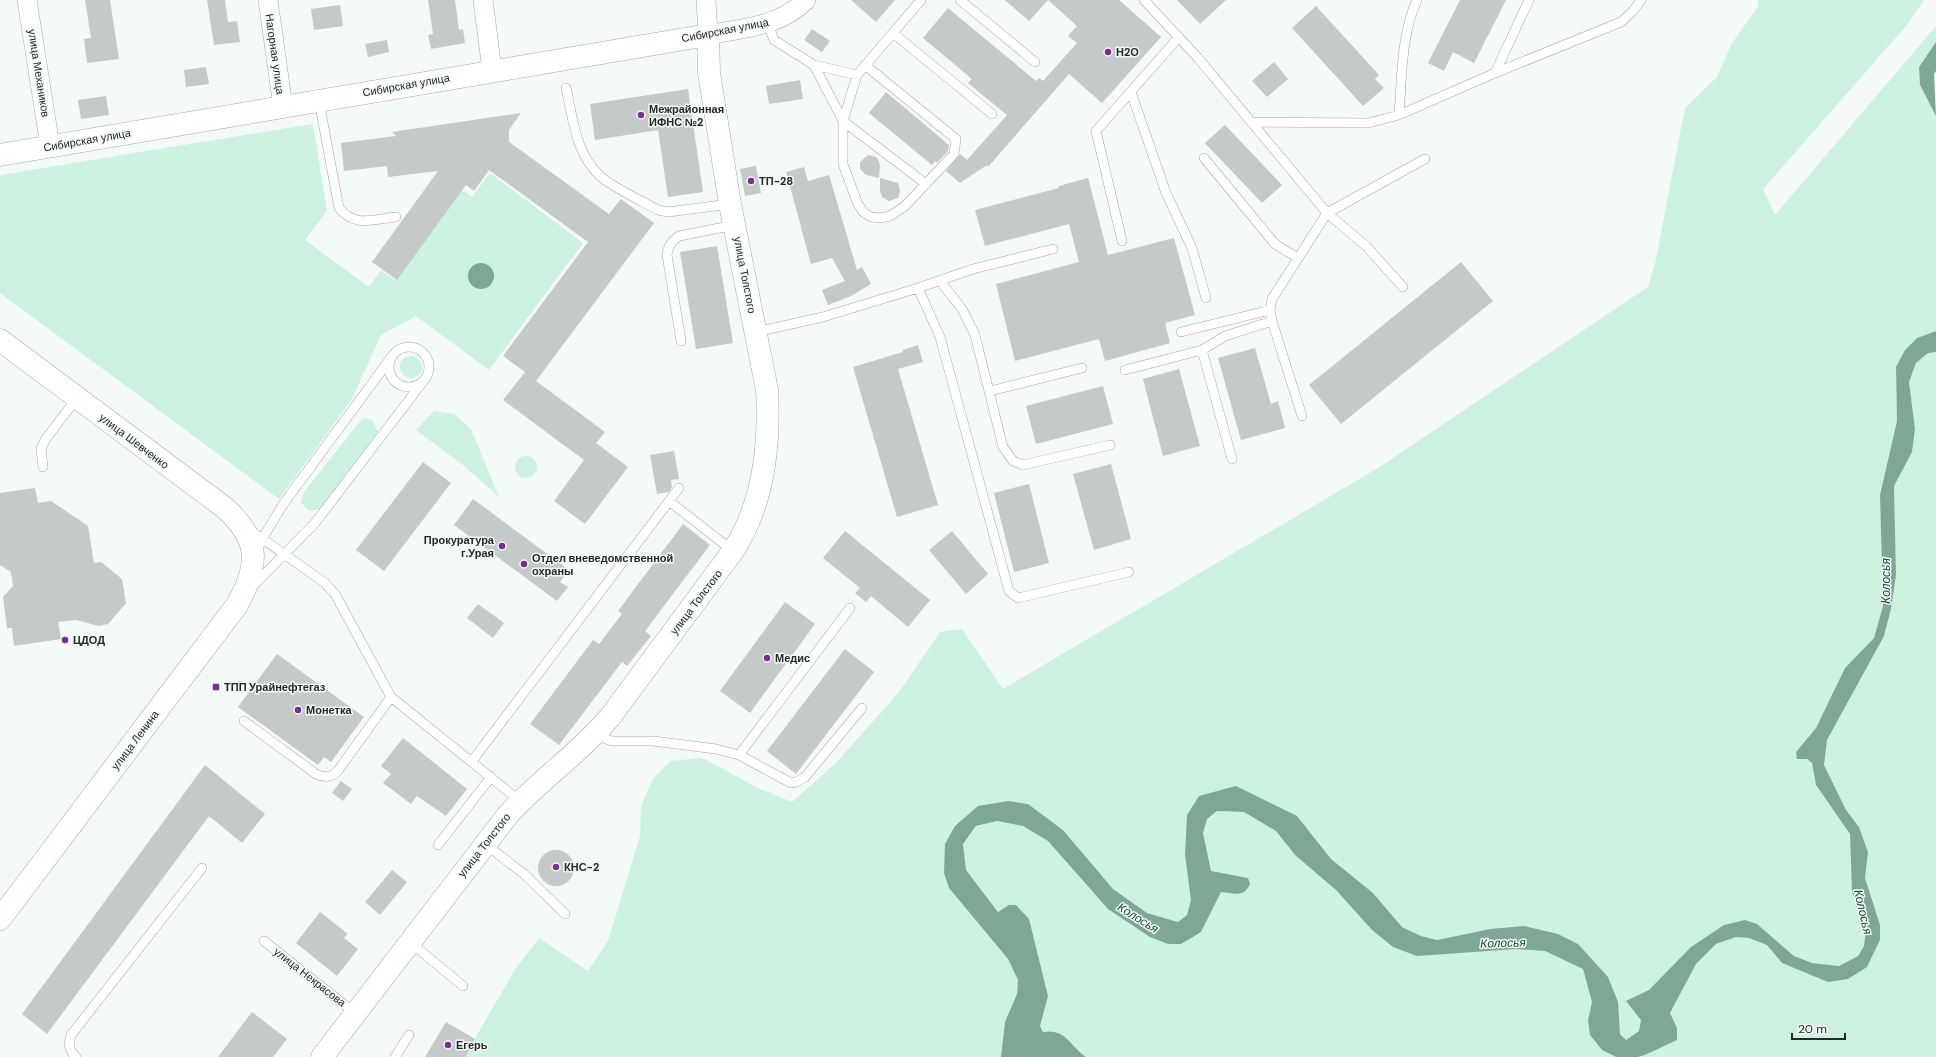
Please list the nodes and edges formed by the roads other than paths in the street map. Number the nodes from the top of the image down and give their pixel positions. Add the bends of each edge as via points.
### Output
1 (27, 0) edge
2 (268, 0) edge
3 (483, 0) edge
4 (706, 0) edge
5 (806, 0) edge
6 (921, 0) edge
7 (960, 0) edge
8 (1144, 0) edge
9 (1417, 0) edge
10 (1530, 0) edge
11 (1641, 0) edge
12 (768, 24) junction
13 (893, 33) junction
14 (708, 35) junction
15 (1179, 37) junction
16 (1035, 62) dead end
17 (814, 65) junction
18 (865, 65) junction
19 (492, 70) junction
20 (1495, 73) junction
21 (857, 75) junction
22 (566, 88) dead end
23 (1131, 92) junction
24 (319, 101) junction
25 (283, 107) junction
26 (992, 114) dead end
27 (1399, 115) junction
28 (843, 121) junction
29 (1251, 122) junction
30 (50, 146) junction
31 (0, 155) edge
32 (1204, 158) dead end
33 (1425, 159) dead end
34 (926, 184) junction
35 (730, 204) junction
36 (1327, 213) junction
37 (396, 217) dead end
38 (735, 225) junction
39 (1122, 241) dead end
40 (1054, 249) dead end
41 (1298, 258) junction
42 (940, 281) junction
43 (1403, 287) dead end
44 (918, 288) junction
45 (1206, 298) dead end
46 (1270, 310) junction
47 (1272, 321) junction
48 (756, 332) junction
49 (1181, 332) dead end
50 (0, 340) edge
51 (681, 341) dead end
52 (1202, 350) junction
53 (393, 355) junction
54 (1082, 368) dead end
55 (1125, 370) dead end
56 (425, 379) junction
57 (990, 391) junction
58 (77, 398) junction
59 (1302, 416) dead end
60 (1110, 445) dead end
61 (1232, 458) dead end
62 (43, 467) dead end
63 (679, 488) dead end
64 (669, 501) junction
65 (258, 546) junction
66 (733, 551) junction
67 (284, 554) junction
68 (1129, 572) dead end
69 (237, 605) junction
70 (850, 608) dead end
71 (391, 697) junction
72 (862, 708) dead end
73 (244, 721) dead end
74 (595, 735) junction
75 (739, 755) junction
76 (472, 761) junction
77 (491, 777) junction
78 (520, 801) junction
79 (485, 844) junction
80 (438, 845) dead end
81 (202, 868) dead end
82 (565, 914) dead end
83 (0, 919) edge
84 (264, 941) dead end
85 (410, 942) junction
86 (463, 986) dead end
87 (355, 1013) junction
88 (409, 1035) dead end
89 (76, 1057) edge
90 (322, 1057) edge
91 (395, 1057) edge

1 - 30 street, улица Механиков
2 - 25 street, Нагорная улица
3 - 19 street
4 - 14 street
5 - 12 street, Сибирская улица via 790,13
6 - 13 lane
7 - 16 lane
8 - 15 lane
9 - 27 lane via 1406,29
10 - 20 lane
11 - 20 lane via 1633,12 1621,22
12 - 14 street, Сибирская улица
12 - 17 lane via 774,40
13 - 18 lane
13 - 26 lane
14 - 19 street, Сибирская улица
14 - 35 street, улица Толстого via 709,73
15 - 23 lane
15 - 29 lane
17 - 21 lane
17 - 28 lane
18 - 21 lane
18 - 34 lane via 956,139 954,154
19 - 24 street, Сибирская улица
20 - 27 lane
21 - 28 lane
22 - 35 lane via 582,151 601,177 658,210 668,212
23 - 39 lane via 1096,131
23 - 45 lane via 1166,194 1192,248
24 - 25 street, Сибирская улица
24 - 37 lane via 339,208 346,217 355,221
25 - 30 street, Сибирская улица
27 - 29 lane via 1368,123
28 - 34 lane
28 - 34 lane via 843,164 863,212 871,217 890,216
29 - 36 lane
30 - 31 street, Сибирская улица
32 - 41 lane via 1275,244
33 - 36 lane
35 - 38 street, улица Толстого
36 - 41 lane
36 - 43 lane via 1366,246
38 - 48 street, улица Толстого
38 - 51 lane via 679,236 668,248
40 - 42 lane via 973,269
41 - 46 lane via 1272,299
42 - 44 lane
42 - 57 lane via 962,309 976,335
44 - 48 lane via 823,317
44 - 68 lane via 940,337 1009,591 1018,598
46 - 47 lane
46 - 49 lane
47 - 52 lane via 1225,336
47 - 59 lane
48 - 66 street, улица Толстого via 767,390 767,443 753,513
50 - 58 street, улица Шевченко
52 - 55 lane
52 - 61 lane
53 - 56 lane via 389,370 398,383 412,386
53 - 56 lane via 406,347 421,351 429,364 429,372
53 - 65 lane via 284,503
54 - 57 lane
56 - 67 lane via 315,524
57 - 60 lane via 1003,447 1013,461 1022,465
58 - 62 lane via 45,440 41,449
58 - 65 street, улица Шевченко via 225,508 240,522
63 - 64 lane
64 - 66 lane
64 - 76 lane
65 - 67 lane
65 - 69 street, улица Ленина via 246,590
66 - 74 street, улица Толстого
67 - 69 lane
67 - 71 lane via 325,583 335,594
69 - 83 street, улица Ленина
70 - 75 lane
71 - 73 lane via 337,772 327,777 316,774
71 - 76 lane
72 - 75 lane via 805,777 796,782 791,783
74 - 75 lane via 612,741 654,740
74 - 78 street, улица Толстого
76 - 77 lane
77 - 78 lane
77 - 80 lane
78 - 79 street, улица Толстого
79 - 82 lane via 524,874
79 - 85 street, улица Толстого
81 - 89 lane via 71,1035 68,1044
84 - 87 lane, улица Некрасова
85 - 86 lane
85 - 87 street, улица Толстого
87 - 90 street, улица Толстого
88 - 91 lane

